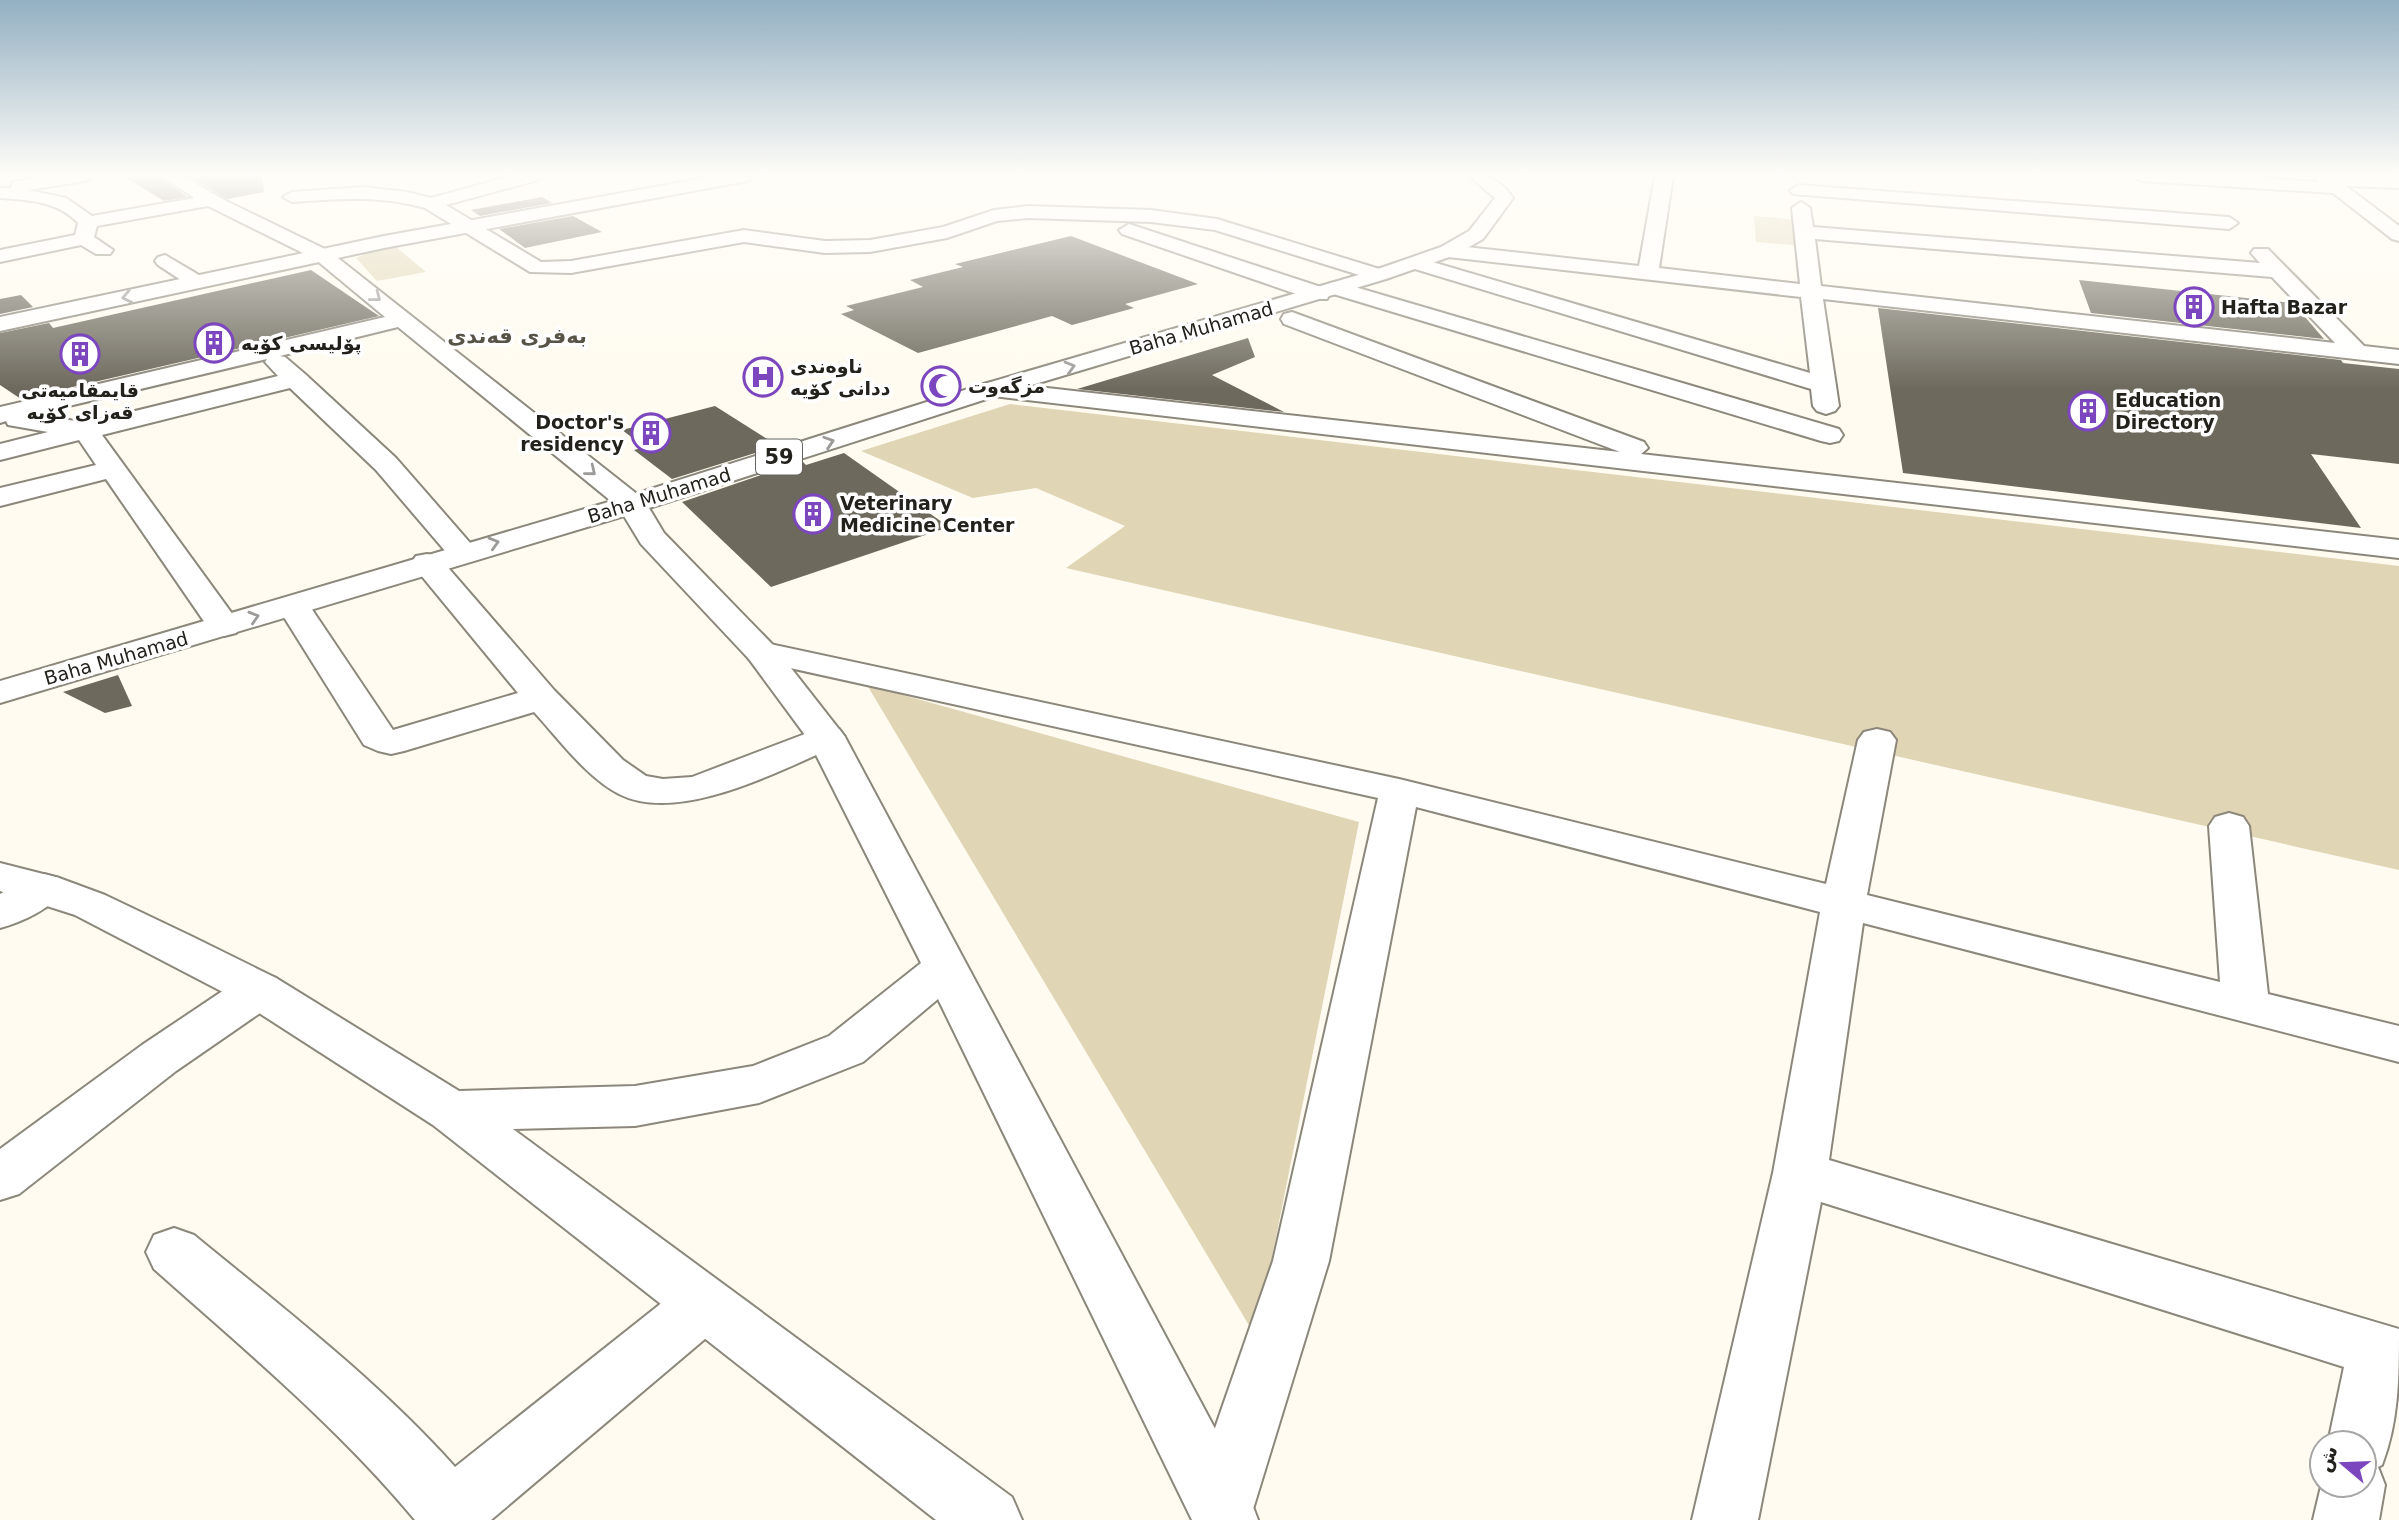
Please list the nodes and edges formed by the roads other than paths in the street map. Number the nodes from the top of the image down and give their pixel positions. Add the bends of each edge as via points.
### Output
1 (32, 247) edge
2 (100, 247) edge
3 (306, 247) edge
4 (363, 247) edge
5 (499, 247) edge
6 (672, 247) edge
7 (831, 247) edge
8 (855, 247) edge
9 (1188, 247) edge
10 (1288, 247) edge
11 (1455, 247) edge
12 (1652, 247) edge
13 (1806, 247) edge
14 (1986, 247) edge
15 (2258, 247) edge
16 (103, 250) dead end
17 (1448, 251) junction
18 (322, 255) junction
19 (0, 257) edge
20 (165, 261) dead end
21 (1414, 263) junction
22 (2280, 271) junction
23 (1648, 273) junction
24 (1379, 275) junction
25 (197, 282) junction
26 (1328, 291) junction
27 (1811, 292) junction
28 (404, 319) junction
29 (1292, 319) dead end
30 (0, 324) edge
31 (2357, 352) junction
32 (267, 353) junction
33 (2399, 357) edge
34 (296, 379) junction
35 (1824, 384) junction
36 (993, 389) junction
37 (0, 415) edge
38 (86, 431) junction
39 (1830, 435) junction
40 (0, 452) edge
41 (1686, 468) junction
42 (113, 469) junction
43 (1834, 484) junction
44 (0, 497) edge
45 (632, 504) junction
46 (2399, 549) edge
47 (463, 552) junction
48 (427, 563) junction
49 (293, 606) junction
50 (224, 626) junction
51 (761, 652) junction
52 (0, 692) edge
53 (541, 698) junction
54 (825, 737) junction
55 (1877, 740) dead end
56 (1399, 791) junction
57 (2229, 826) dead end
58 (22, 882) edge
59 (1844, 903) junction
60 (0, 914) edge
61 (946, 967) junction
62 (259, 990) junction
63 (2246, 1006) junction
64 (2399, 1044) edge
65 (452, 1111) junction
66 (1800, 1173) junction
67 (0, 1178) edge
68 (174, 1252) dead end
69 (704, 1304) junction
70 (2388, 1354) edge
71 (2364, 1429) edge
72 (2350, 1499) edge
73 (1223, 1513) edge
74 (455, 1516) edge
75 (989, 1520) edge
76 (1725, 1520) edge
77 (2346, 1520) edge

1 - 19 street
2 - 16 street
3 - 18 street
4 - 18 street
5 - 6 street via 528,265 550,268
7 - 8 street
9 - 26 street
10 - 24 street
11 - 17 street, Baha Muhamad / 59
12 - 23 street
13 - 27 street
14 - 22 street
15 - 22 street
17 - 21 street, Baha Muhamad / 59
17 - 23 street
18 - 25 street
18 -> 28 street
20 - 25 street
21 - 24 street, Baha Muhamad / 59
21 - 35 street
22 - 31 street
23 - 27 street
24 - 26 street, Baha Muhamad / 59
25 -> 30 street
36 -> 26 street, Baha Muhamad / 59
26 - 39 street
27 - 31 street
27 - 35 street
28 - 32 street
28 -> 45 street
29 - 41 street
31 - 33 street
32 - 34 street
32 - 37 street
34 - 38 street
34 - 47 street via 386,464
35 - 39 street
36 - 41 street
45 -> 36 street, Baha Muhamad / 59
37 - 38 street
38 - 40 street
38 - 42 street
39 - 43 street
41 - 43 street
42 - 44 street
42 - 50 street
43 - 46 street
47 -> 45 street, Baha Muhamad / 59
45 - 51 street via 652,538
47 - 48 street, Baha Muhamad / 59
48 - 49 street, Baha Muhamad / 59
48 - 53 street
50 -> 49 street, Baha Muhamad / 59
49 - 53 street via 377,737 391,743
50 - 52 street, Baha Muhamad / 59
51 - 54 street
51 - 56 street
53 - 54 street via 609,768 634,786 663,791 698,789
54 - 61 street
55 - 59 street
56 - 59 street
56 - 73 street via 1301,1261
57 - 63 street
58 - 60 street
58 - 62 street via 90,905
59 - 63 street
59 - 66 street
61 - 65 street via 846,1049 759,1084 635,1106
61 - 73 street
62 - 65 street
62 - 67 street via 159,1058
63 - 64 street
65 - 69 street
66 - 70 street
66 - 76 street
68 - 74 street via 280,1342 430,1484
69 - 74 street
69 - 75 street
70 - 71 street
72 - 77 street

